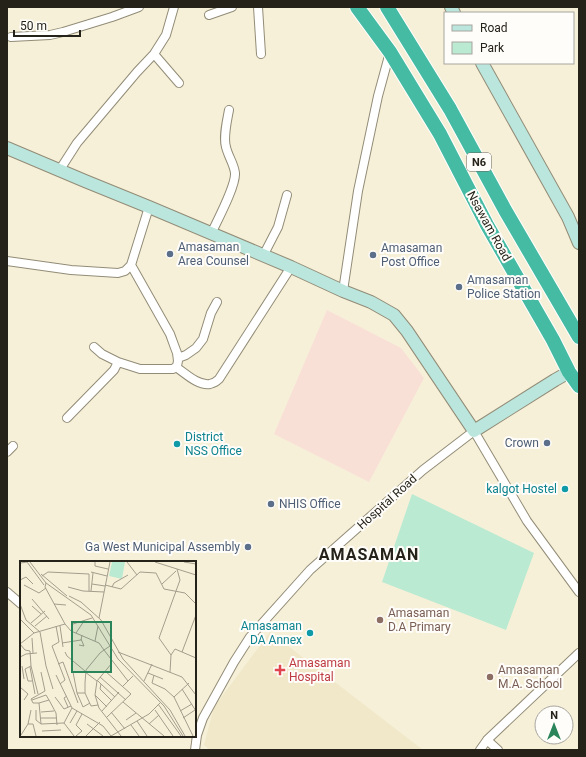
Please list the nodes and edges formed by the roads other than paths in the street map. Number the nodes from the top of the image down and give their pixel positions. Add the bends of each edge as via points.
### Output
1 (139, 7) edge
2 (174, 7) edge
3 (232, 7) edge
4 (258, 7) edge
5 (357, 7) edge
6 (387, 7) edge
7 (209, 15) dead end
8 (11, 37) dead end
9 (390, 52) junction
10 (154, 54) junction
11 (261, 54) dead end
12 (483, 64) edge
13 (179, 83) dead end
14 (229, 110) dead end
15 (7, 148) edge
16 (59, 170) junction
17 (287, 195) dead end
18 (149, 207) junction
19 (211, 234) junction
20 (579, 243) edge
21 (263, 256) junction
22 (7, 261) edge
23 (131, 265) junction
24 (291, 267) junction
25 (344, 291) junction
26 (217, 302) dead end
27 (579, 337) edge
28 (94, 347) dead end
29 (178, 358) junction
30 (118, 362) junction
31 (176, 367) junction
32 (569, 372) junction
33 (579, 386) edge
34 (67, 418) dead end
35 (474, 431) junction
36 (7, 592) edge
37 (579, 592) edge
38 (20, 603) edge
39 (579, 653) edge
40 (196, 734) edge
41 (196, 737) edge
42 (487, 740) junction
43 (195, 750) edge
44 (480, 750) edge
45 (498, 750) edge

1 - 8 street via 50,35
2 - 10 street via 166,35
3 - 7 street
4 - 11 street
5 - 9 highway, Nsawam Road / N6
6 - 27 highway, Nsawam Road / N6 via 450,109
9 - 25 street via 358,191
9 - 32 highway, Nsawam Road / N6 via 440,134 487,225
10 - 13 street
10 - 16 street via 81,137
12 - 20 main road via 568,217
14 - 19 street via 225,146 235,174 234,182
15 - 16 main road
16 - 18 main road
17 - 21 street via 278,227
18 - 19 main road
18 - 23 street
19 - 21 main road
21 - 24 main road
22 - 23 street via 70,270 118,273
23 - 29 street via 170,334
24 - 25 main road
24 - 31 street via 219,379 210,384 200,382
25 - 35 main road via 394,315
26 - 29 street via 203,339 191,352
28 - 30 street
29 - 31 street
30 - 31 street via 140,369
30 - 34 street via 114,370
32 - 33 highway, Nsawam Road / N6
32 - 35 main road, Hospital Road
35 - 37 street via 527,521
35 - 40 street, Hospital Road via 423,470 310,570 250,637
36 - 38 street
39 - 42 street
41 - 43 street, Hospital Road
42 - 44 street
42 - 45 street

